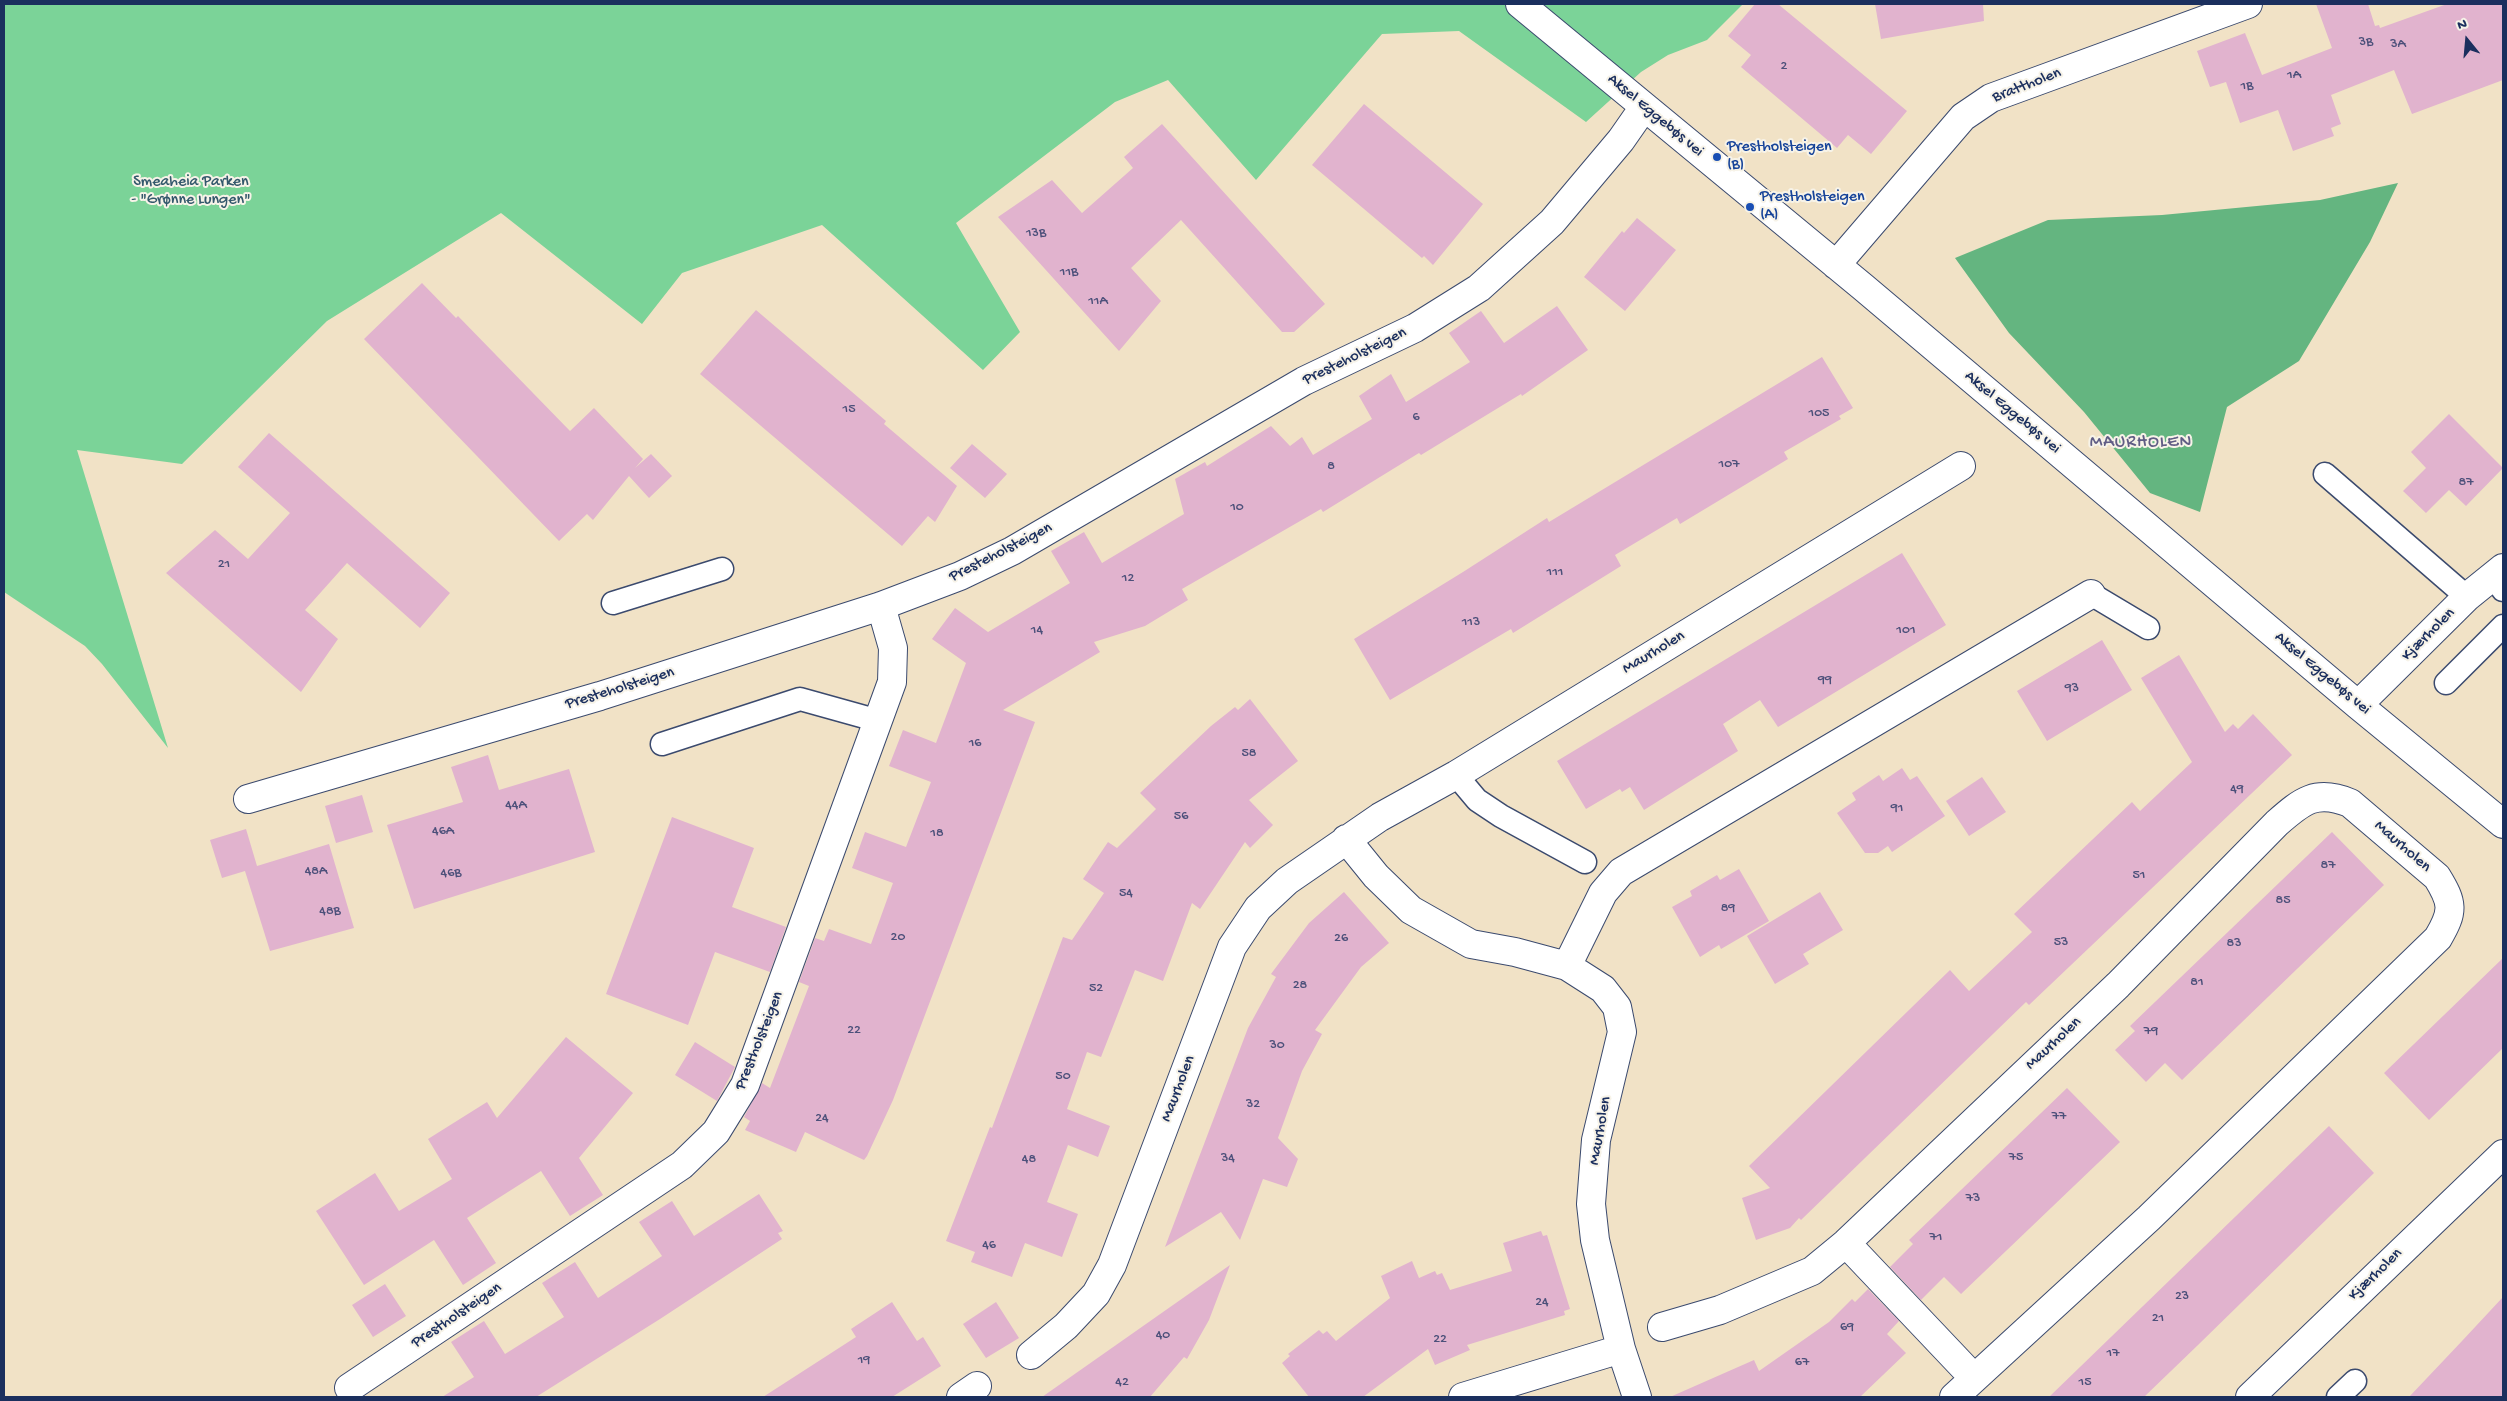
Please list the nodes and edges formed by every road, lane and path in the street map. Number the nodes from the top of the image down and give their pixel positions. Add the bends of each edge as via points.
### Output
1 (1520, 4) edge
2 (2248, 4) edge
3 (1644, 107) junction
4 (1836, 265) junction
5 (1961, 466) dead end
6 (2325, 474) dead end
7 (722, 569) dead end
8 (2500, 578) edge
9 (2090, 594) joint
10 (2467, 597) junction
11 (613, 603) dead end
12 (881, 606) junction
13 (2503, 626) edge
14 (2148, 628) dead end
15 (2446, 683) dead end
16 (2358, 705) junction
17 (879, 721) junction
18 (662, 744) dead end
19 (1456, 774) junction
20 (248, 799) dead end
21 (2503, 824) edge
22 (1346, 839) junction
23 (1585, 862) dead end
24 (1567, 966) junction
25 (2503, 1154) edge
26 (1846, 1243) junction
27 (1662, 1327) dead end
28 (1621, 1349) junction
29 (1031, 1355) dead end
30 (1973, 1377) junction
31 (2356, 1380) dead end
32 (349, 1388) dead end
33 (1463, 1397) edge
34 (1636, 1397) edge
35 (1954, 1397) edge
36 (2250, 1397) edge
37 (2338, 1397) edge

1 - 3 street, Aksel Eggebøs vei
2 - 4 street, Brattholen via 1991,98 1963,117
3 - 4 street, Aksel Eggebøs vei
3 - 12 street, Presteholsteigen via 1621,140 1552,222 1479,288 1415,328 1304,381 1012,551 960,576
4 - 16 street, Aksel Eggebøs vei
5 - 19 street, Maurholen
6 - 10 lane
7 - 11 lane
8 - 10 street, Kjærholen
9 - 14 lane
9 - 24 street via 1621,872 1603,893
10 - 16 street, Kjærholen
12 - 17 street, Prestholsteigen via 893,648 892,682
12 - 20 street, Presteholsteigen via 600,696
13 - 15 lane
16 - 21 street, Aksel Eggebøs vei
17 - 18 lane via 800,699
17 - 32 street, Prestholsteigen via 745,1084 716,1132 682,1165
19 - 22 street, Maurholen
19 - 23 lane via 1477,800
22 - 24 street, Maurholen via 1376,876 1411,910 1471,944
22 - 29 street, Maurholen via 1287,881 1265,901 1232,947 1112,1266 1096,1294 1066,1326
24 - 28 street, Maurholen via 1603,989 1617,1007 1622,1032 1596,1140 1591,1204 1595,1240
25 - 36 street, Kjærholen
26 - 27 street, Maurholen via 1812,1271 1720,1310
26 - 30 street
26 - 30 street, Maurholen via 2118,985 2299,804 2317,797 2337,798 2350,803 2437,877 2451,907 2438,938 2150,1218
28 - 33 street
28 - 34 street, Maurholen
30 - 35 street, Maurholen
31 - 37 lane

